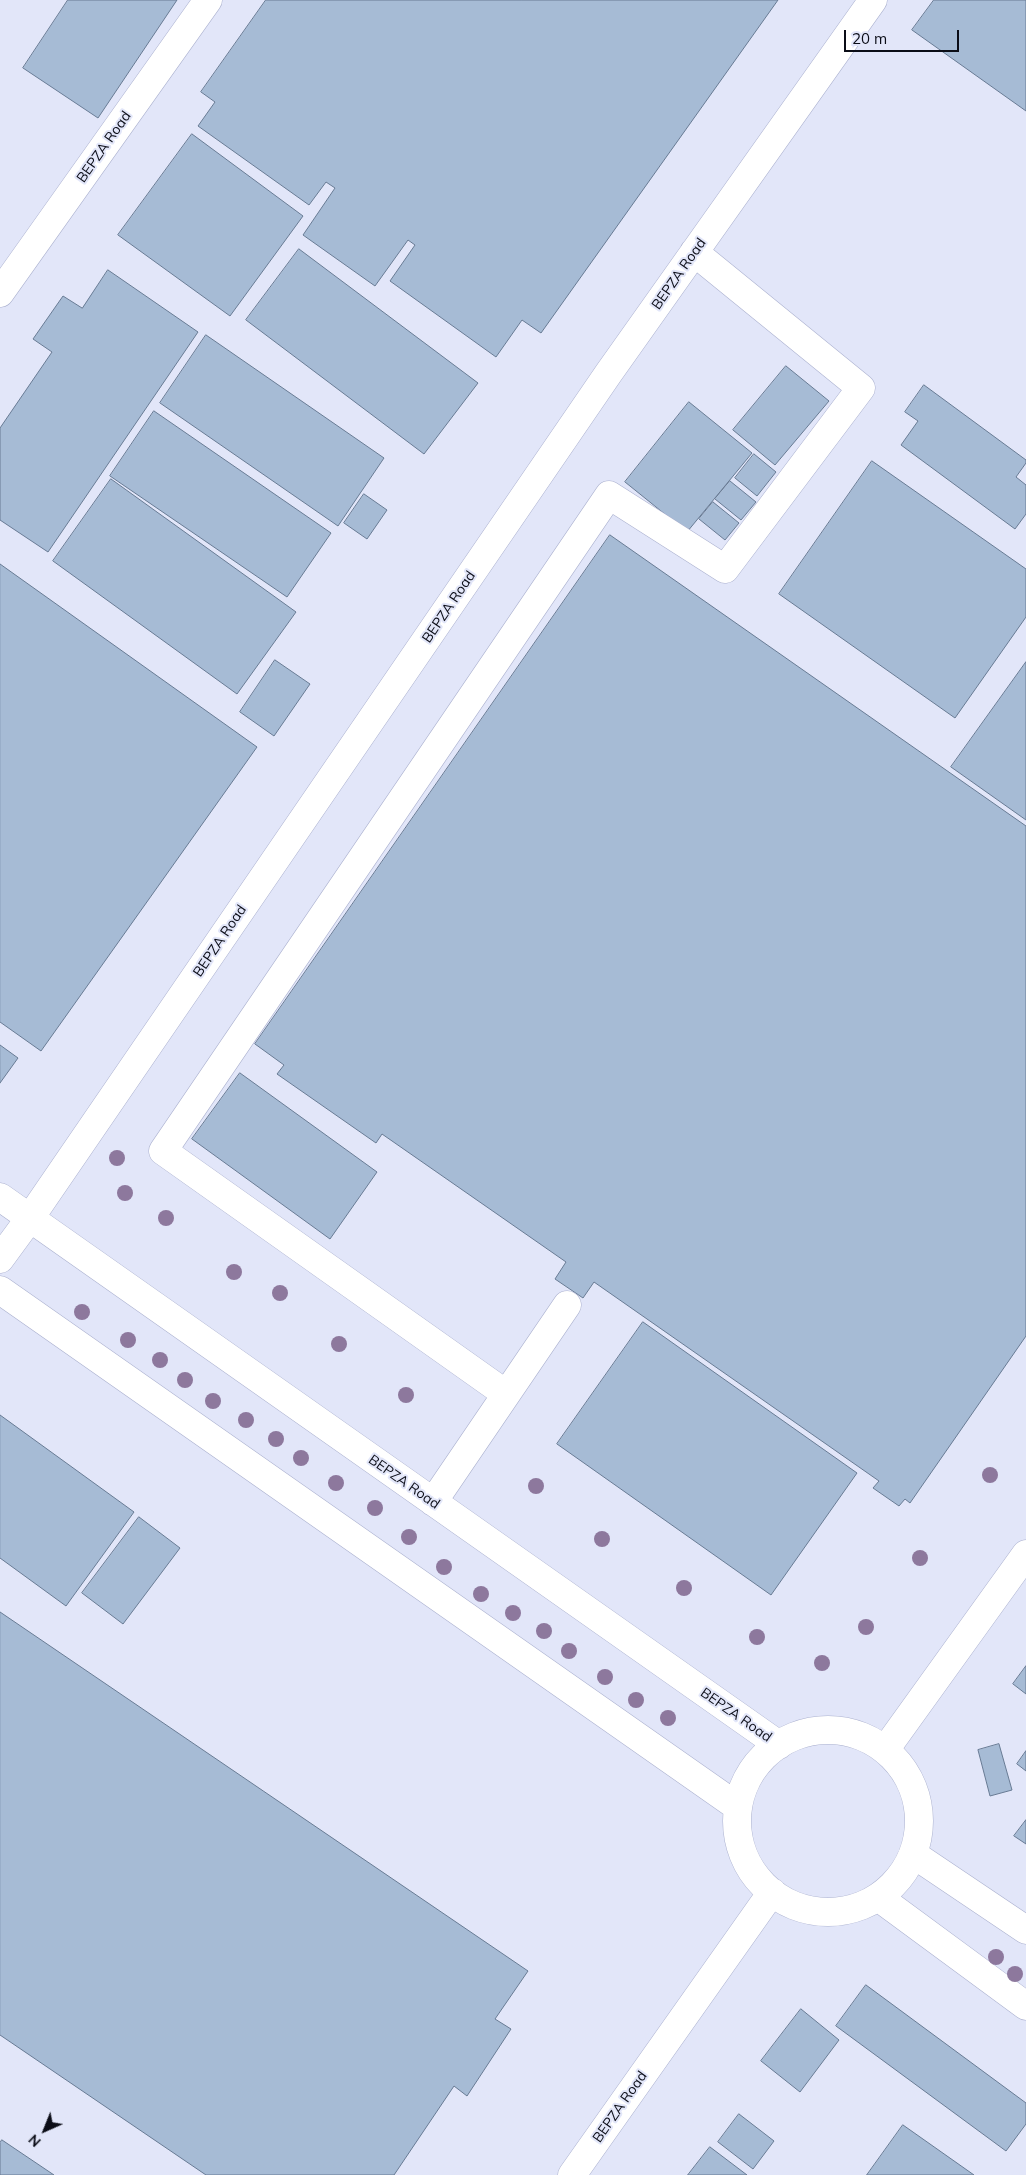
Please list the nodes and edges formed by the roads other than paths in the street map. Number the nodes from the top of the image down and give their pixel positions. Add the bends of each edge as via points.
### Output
1 (208, 0) edge
2 (873, 0) edge
3 (694, 252) junction
4 (0, 293) edge
5 (0, 1197) edge
6 (30, 1218) junction
7 (0, 1259) edge
8 (0, 1290) edge
9 (567, 1305) dead end
10 (506, 1394) junction
11 (433, 1502) junction
12 (1026, 1554) edge
13 (779, 1745) junction
14 (885, 1750) junction
15 (738, 1807) junction
16 (914, 1854) junction
17 (772, 1892) junction
18 (878, 1898) junction
19 (1026, 1930) edge
20 (1026, 2006) edge
21 (572, 2175) edge

1 - 4 lane, BEPZA Road
2 - 3 lane, BEPZA Road
3 - 6 lane, BEPZA Road
3 - 10 lane via 861,388 725,569 609,495 163,1151
5 - 6 lane, BEPZA Road
6 - 7 lane, BEPZA Road
6 - 11 lane, BEPZA Road
8 - 15 lane
9 - 10 lane
10 - 11 lane
11 - 13 lane, BEPZA Road
12 - 14 lane
13 - 14 lane via 795,1736 832,1730 851,1733
13 - 15 lane via 752,1771
14 - 16 lane via 899,1764 916,1798 919,1816
15 - 17 lane via 738,1826 747,1862
16 - 18 lane via 893,1886
16 - 19 lane
17 - 18 lane via 805,1909 824,1912 843,1911
17 - 21 lane, BEPZA Road
18 - 20 lane

